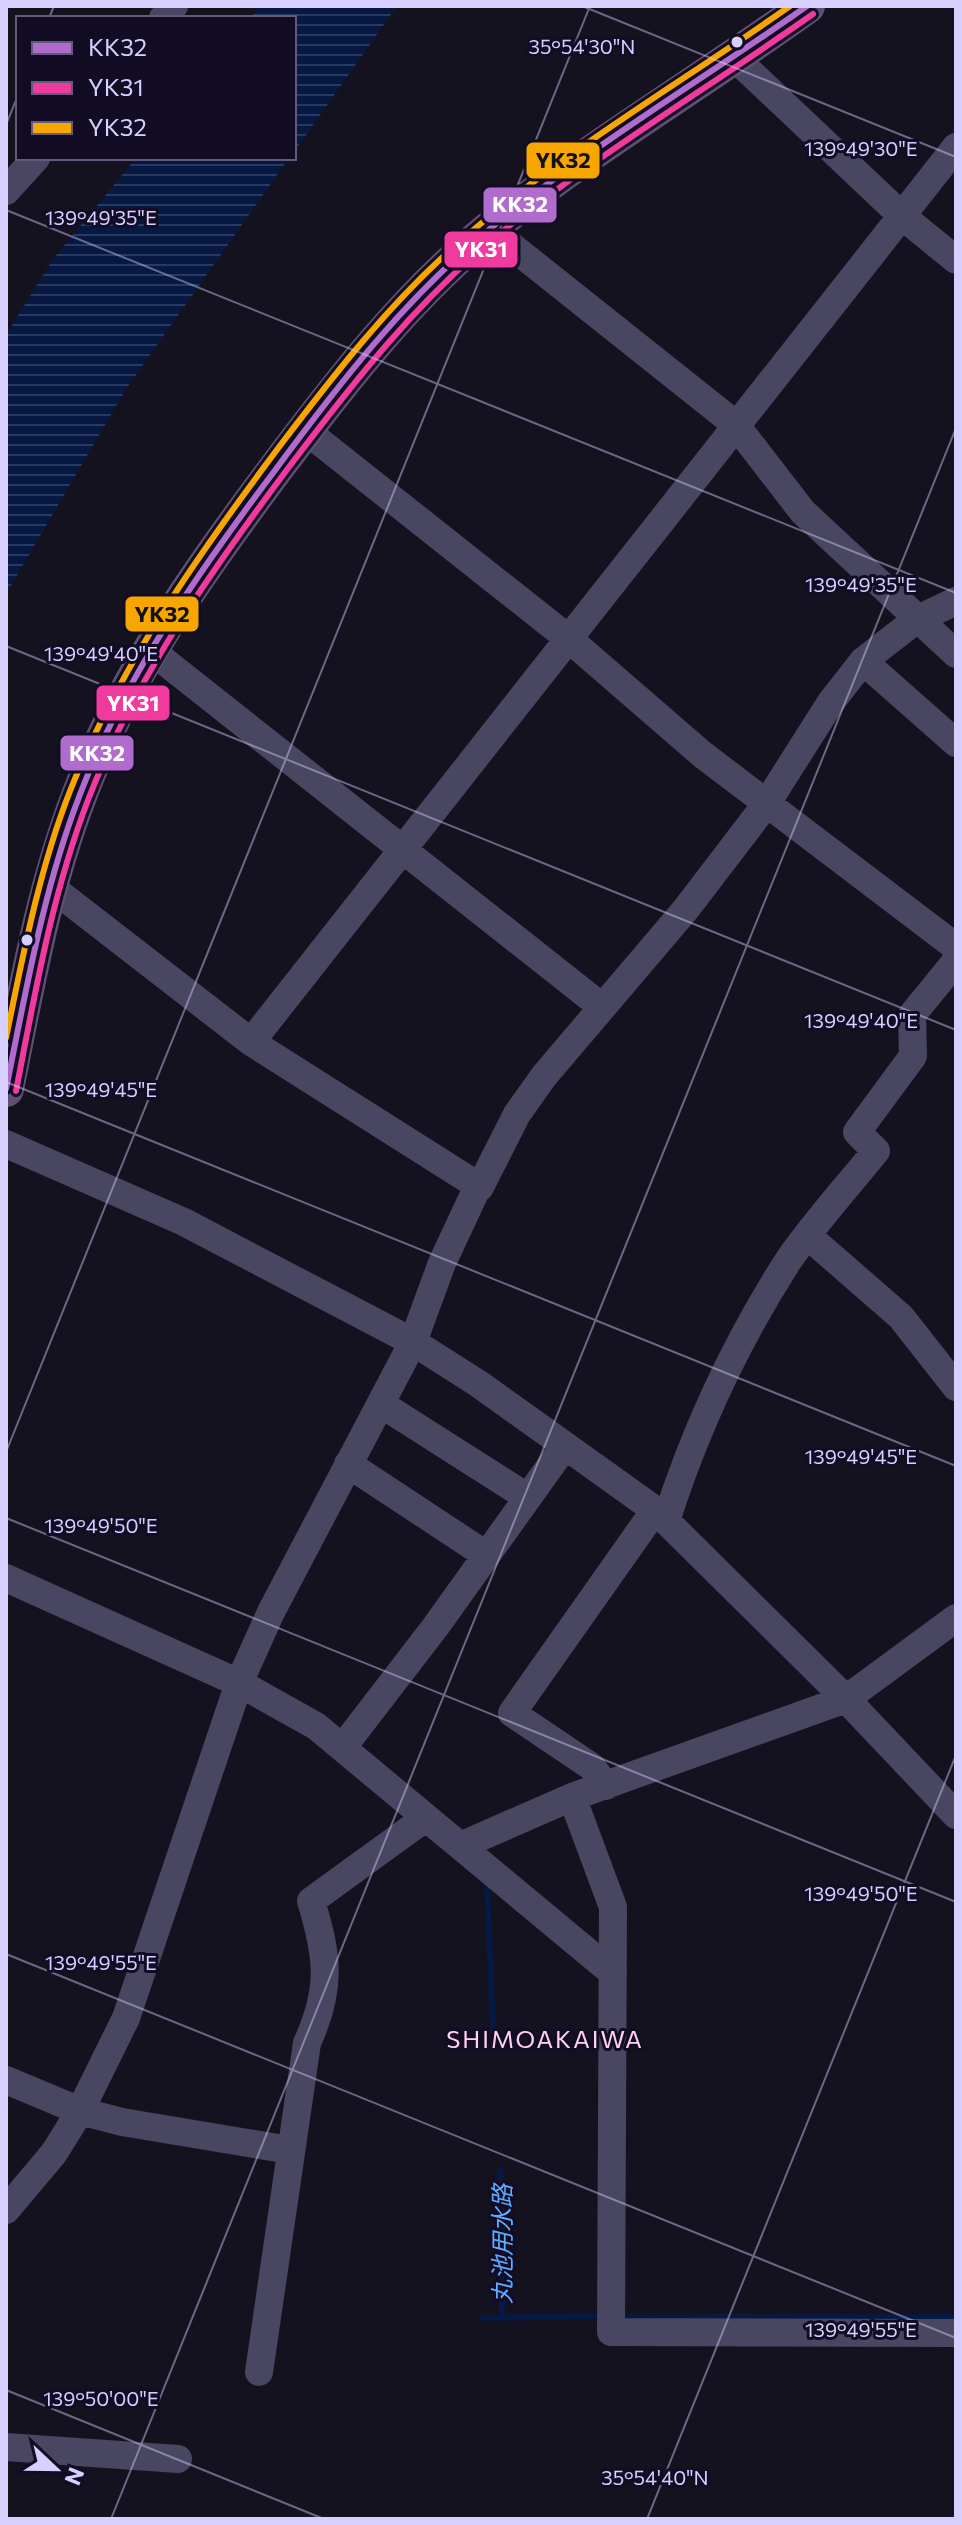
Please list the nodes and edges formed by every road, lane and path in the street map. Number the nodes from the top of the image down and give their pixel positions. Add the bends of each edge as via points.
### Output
1 (807, 6) edge
2 (735, 58) junction
3 (956, 147) edge
4 (34, 160) edge
5 (6, 191) edge
6 (902, 216) junction
7 (490, 229) junction
8 (956, 260) edge
9 (735, 424) junction
10 (305, 430) junction
11 (956, 601) edge
12 (916, 620) junction
13 (569, 639) junction
14 (149, 649) junction
15 (956, 654) edge
16 (863, 661) junction
17 (956, 743) edge
18 (767, 803) junction
19 (405, 848) junction
20 (51, 887) junction
21 (956, 947) edge
22 (956, 961) edge
23 (602, 1007) junction
24 (251, 1042) junction
25 (6, 1089) edge
26 (6, 1144) edge
27 (478, 1186) junction
28 (808, 1236) junction
29 (413, 1342) junction
30 (956, 1387) edge
31 (381, 1404) junction
32 (564, 1447) junction
33 (348, 1464) junction
34 (527, 1497) junction
35 (661, 1516) junction
36 (486, 1555) junction
37 (6, 1578) edge
38 (956, 1618) edge
39 (239, 1683) junction
40 (846, 1699) junction
41 (343, 1747) junction
42 (606, 1786) junction
43 (572, 1797) junction
44 (956, 1815) edge
45 (424, 1819) junction
46 (460, 1846) junction
47 (613, 1973) junction
48 (6, 2080) edge
49 (80, 2111) junction
50 (290, 2150) junction
51 (6, 2210) edge
52 (956, 2333) edge
53 (259, 2372) dead end
54 (6, 2447) edge
55 (178, 2459) dead end

1 - 2 main road
2 - 6 street
2 - 7 main road
3 - 6 street
4 - 5 street
6 - 8 street
6 - 9 street
7 - 9 street
7 - 10 main road via 409,306
9 - 12 street via 803,512
9 - 13 street
10 - 13 street
10 - 14 main road via 191,583
11 - 12 street
12 - 15 street
12 - 16 street
13 - 18 street
13 - 19 street
14 - 19 street
14 - 20 main road via 79,795
16 - 17 street
16 - 18 street
18 - 21 street
18 - 23 street
19 - 23 street
19 - 24 street
20 - 24 street
20 - 25 main road
22 - 28 street via 912,1015 913,1056 857,1132 876,1151
23 - 27 street via 535,1088
24 - 27 street
26 - 29 street via 184,1222
27 - 29 street
28 - 30 street via 901,1317
28 - 35 street via 711,1401
29 - 31 street
29 - 32 street
31 - 33 street
31 - 34 street
32 - 34 street
32 - 35 street
33 - 36 street
33 - 39 street
34 - 36 street
35 - 40 street
35 - 42 street via 512,1713 592,1767
36 - 41 street
37 - 39 street
38 - 40 street
39 - 41 street
39 - 49 street via 126,2018
40 - 42 street
40 - 44 street
41 - 45 street
42 - 43 street
43 - 46 street
43 - 47 street via 613,1907
45 - 46 street
45 - 50 street via 311,1901 326,1951 322,2010 307,2043
46 - 47 street
47 - 52 street via 611,2332
48 - 49 street
49 - 50 street
49 - 51 street via 54,2153
50 - 53 street
54 - 55 street

